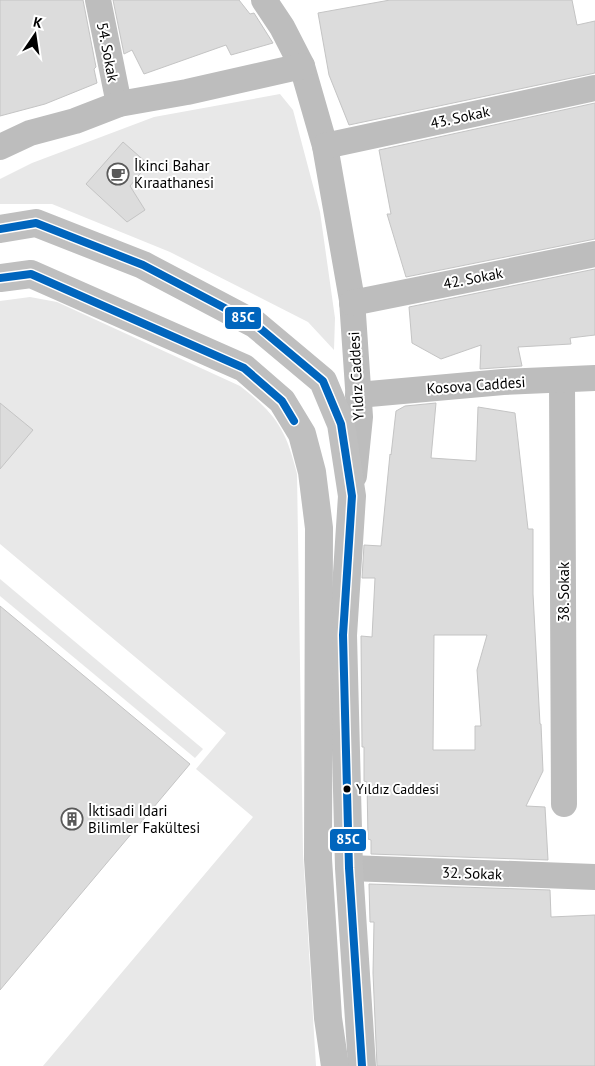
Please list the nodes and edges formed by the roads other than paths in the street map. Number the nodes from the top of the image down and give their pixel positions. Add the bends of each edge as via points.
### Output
1 (98, 0) edge
2 (264, 0) edge
3 (302, 66) junction
4 (595, 88) edge
5 (118, 104) junction
6 (325, 146) junction
7 (0, 147) edge
8 (0, 230) edge
9 (595, 254) edge
10 (0, 278) edge
11 (352, 303) junction
12 (595, 378) edge
13 (562, 380) junction
14 (358, 395) junction
15 (352, 496) junction
16 (564, 804) dead end
17 (349, 868) junction
18 (595, 877) edge
19 (335, 1066) edge
20 (362, 1066) edge

1 - 5 street, 54. Sokak
2 - 3 street, Yıldız Caddesi
3 - 5 street
3 - 6 street, Yıldız Caddesi
4 - 6 street, 43. Sokak
5 - 7 street via 75,121 30,133
6 - 11 street, Yıldız Caddesi
8 - 15 main road via 36,223 143,265 255,324 323,381 341,424
9 - 11 street, 42. Sokak
10 - 19 main road via 31,274 244,368 282,401 302,434 312,472 320,528 318,859 328,1018
11 - 14 street, Yıldız Caddesi
12 - 13 street, Kosova Caddesi
13 - 14 street, Kosova Caddesi
13 - 16 street, 38. Sokak
14 - 15 street, Yıldız Caddesi via 360,417
15 - 17 main road, Yıldız Caddesi via 343,635
17 - 18 street, 32. Sokak
17 - 20 main road, Yıldız Caddesi

